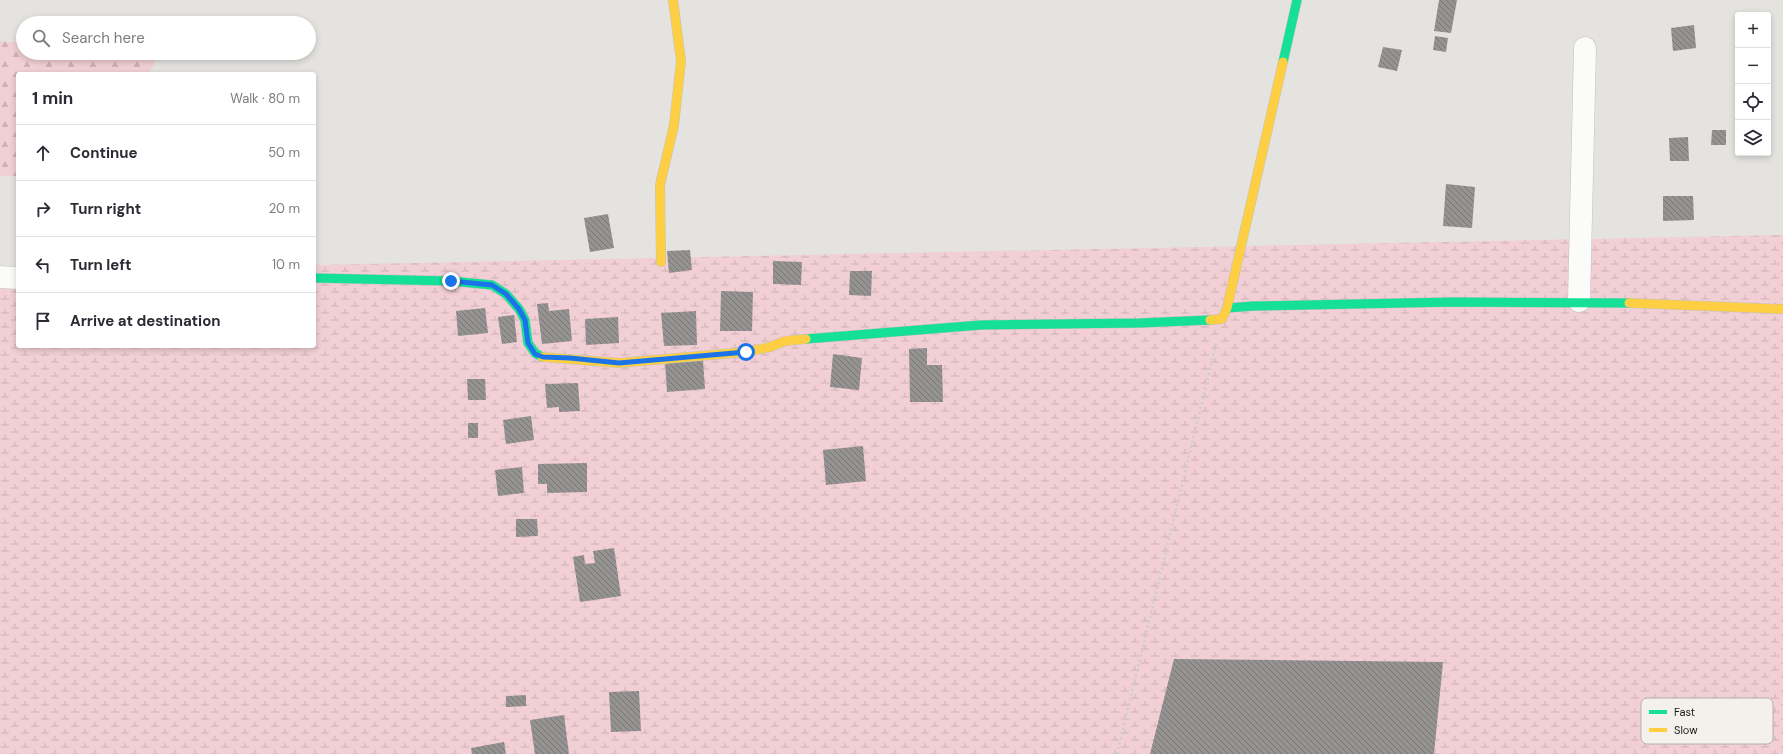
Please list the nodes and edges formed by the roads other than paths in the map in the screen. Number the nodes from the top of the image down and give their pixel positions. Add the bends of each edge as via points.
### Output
1 (673, 0) edge
2 (1297, 0) edge
3 (1585, 48) dead end
4 (662, 262) dead end
5 (0, 277) edge
6 (16, 278) edge
7 (316, 278) edge
8 (1580, 301) junction
9 (1227, 308) junction
10 (1783, 308) edge

1 - 4 street via 681,61 674,125 660,185
2 - 9 street
3 - 8 street
5 - 6 street
7 - 9 street via 451,281 492,285 506,294 519,309 525,320 528,343 535,354 543,357 619,363 746,352 785,341 981,325 1222,319
8 - 9 street via 1426,302
8 - 10 street

